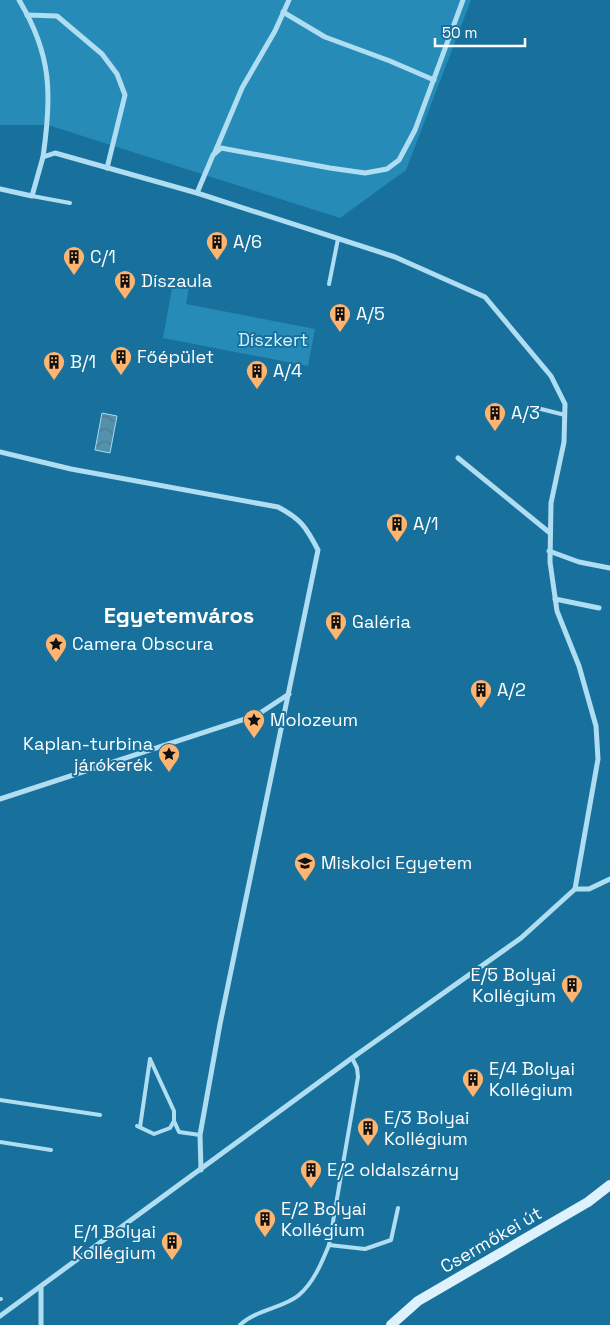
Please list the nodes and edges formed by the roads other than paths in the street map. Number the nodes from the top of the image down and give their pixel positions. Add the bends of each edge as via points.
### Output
1 (19, 0) edge
2 (289, 0) edge
3 (463, 0) edge
4 (284, 12) junction
5 (27, 14) junction
6 (434, 80) junction
7 (213, 155) junction
8 (43, 157) junction
9 (107, 168) junction
10 (0, 190) edge
11 (197, 193) junction
12 (32, 196) junction
13 (70, 203) dead end
14 (338, 239) junction
15 (329, 284) dead end
16 (537, 408) dead end
17 (564, 415) junction
18 (0, 452) edge
19 (458, 458) dead end
20 (550, 533) junction
21 (549, 552) junction
22 (610, 568) edge
23 (555, 599) junction
24 (599, 608) dead end
25 (289, 694) junction
26 (0, 799) edge
27 (610, 879) edge
28 (575, 889) junction
29 (352, 1058) junction
30 (0, 1100) edge
31 (100, 1114) dead end
32 (174, 1121) junction
33 (200, 1135) junction
34 (0, 1142) edge
35 (51, 1150) dead end
36 (201, 1170) junction
37 (610, 1185) edge
38 (398, 1208) dead end
39 (329, 1245) junction
40 (41, 1288) junction
41 (0, 1316) edge
42 (41, 1325) edge
43 (240, 1325) edge
44 (391, 1325) edge

1 - 5 street
2 - 4 street
3 - 6 street
4 - 6 street via 325,37
4 - 7 street via 242,88
5 - 8 street via 44,52 50,110
5 - 9 street via 57,16 102,54 117,74 125,95
6 - 7 street via 415,130 399,160 387,169 365,173 221,148
7 - 11 street
8 - 9 street via 54,153
8 - 12 street
9 - 11 street
10 - 12 street
11 - 14 street
12 - 13 lane
14 - 15 lane
14 - 17 street via 395,257 485,297 551,376 565,404
16 - 17 lane
17 - 20 street via 564,442 551,502
18 - 25 street via 278,506 297,517 318,550
19 - 20 street
20 - 21 street
21 - 22 street
21 - 23 street
23 - 24 street
23 - 28 street via 596,726 598,759
25 - 26 street via 257,715
25 - 33 street
27 - 28 street via 589,888
28 - 29 street via 520,938
29 - 36 street
29 - 39 lane via 358,1077
30 - 31 lane
32 - 32 lane via 174,1111 150,1059 138,1126 154,1134 170,1128
32 - 33 lane via 179,1132
33 - 36 street
34 - 35 lane
36 - 40 street
37 - 44 main road, Csermőkei út via 588,1202 418,1301
38 - 39 lane via 391,1240 365,1249
39 - 43 lane via 320,1268 298,1296 249,1317
40 - 41 street
40 - 42 street

